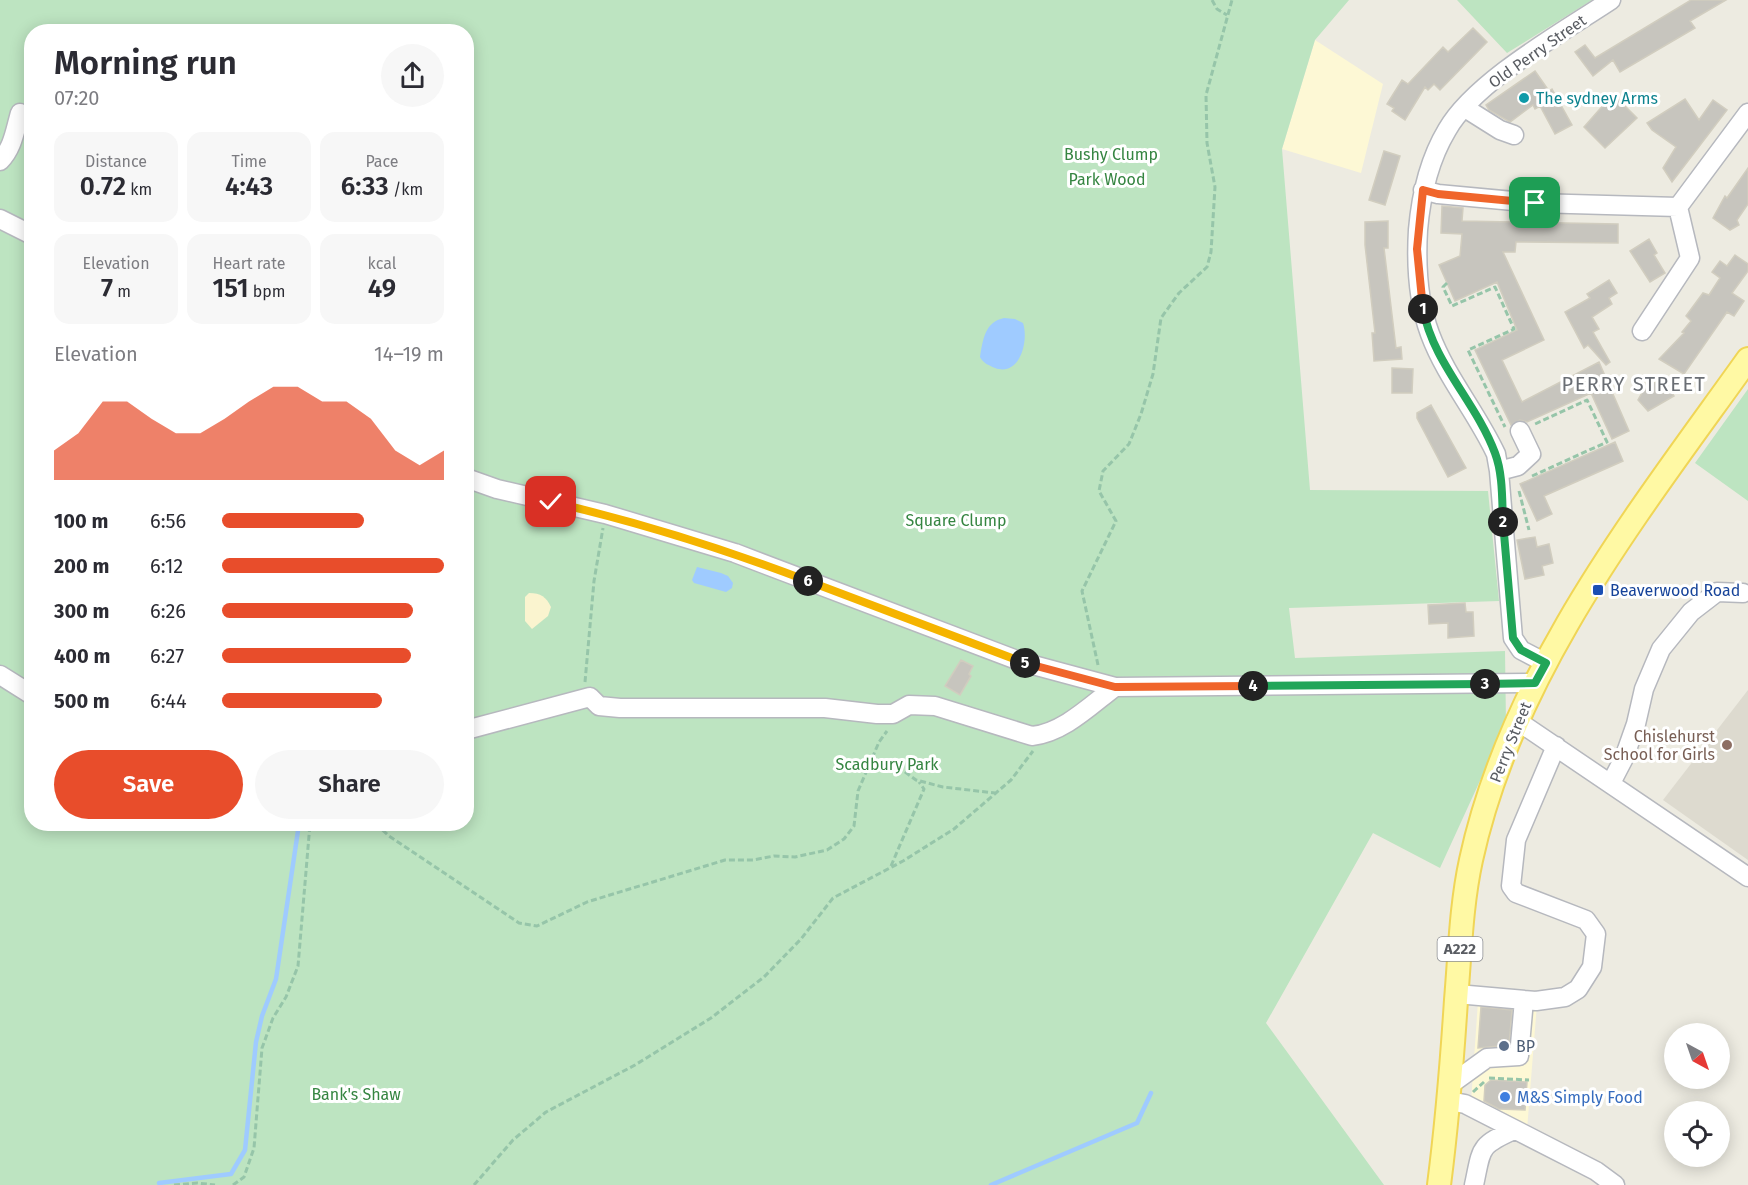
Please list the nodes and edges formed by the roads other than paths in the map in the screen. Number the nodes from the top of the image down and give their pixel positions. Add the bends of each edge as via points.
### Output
1 (1611, 0) edge
2 (1465, 108) junction
3 (20, 113) dead end
4 (1748, 113) edge
5 (1514, 135) dead end
6 (0, 161) edge
7 (1423, 190) junction
8 (1678, 207) junction
9 (0, 219) edge
10 (24, 231) edge
11 (1642, 331) dead end
12 (1748, 359) edge
13 (1520, 431) road end
14 (1499, 471) junction
15 (474, 481) edge
16 (1743, 593) dead end
17 (1540, 673) junction
18 (0, 675) edge
19 (1112, 686) junction
20 (24, 690) edge
21 (1516, 720) junction
22 (474, 728) edge
23 (1556, 746) junction
24 (1611, 783) junction
25 (1748, 877) edge
26 (1457, 994) junction
27 (1524, 1000) junction
28 (1456, 1093) junction
29 (1514, 1131) junction
30 (1439, 1185) edge
31 (1474, 1185) edge
32 (1615, 1185) edge

1 - 2 street, Old Perry Street via 1521,60
2 - 5 street
2 - 7 street, Old Perry Street via 1447,128
3 - 6 street via 8,152
4 - 8 street
7 - 8 street via 1535,203
7 - 14 street, Old Perry Street via 1417,249 1424,312 1440,355 1490,441
8 - 11 street via 1689,258
9 - 10 street
12 - 17 main road, Perry Street / A222 via 1635,516
13 - 14 street via 1531,454 1518,466
14 - 17 street, Old Perry Street via 1513,638
15 - 19 street via 735,553 1022,662
16 - 24 street via 1717,592 1690,612 1661,649 1644,688 1624,758
17 - 19 street
17 - 21 main road, Perry Street / A222
18 - 20 street
19 - 22 street via 1097,702 1048,734 1032,735 935,706 909,705 893,714 825,708 620,708 599,706 590,697
21 - 23 street
21 - 26 main road, Perry Street / A222 via 1471,861
23 - 24 street
23 - 27 street via 1516,840 1511,886 1516,893 1586,920 1596,934 1592,967 1578,989 1565,997
24 - 25 street
26 - 27 street
26 - 28 main road, Perry Street / A222
27 - 28 street via 1519,1056 1487,1058
28 - 29 street via 1465,1104
28 - 30 main road, Perry Street / A222
29 - 31 street via 1482,1148
29 - 32 street via 1596,1171

